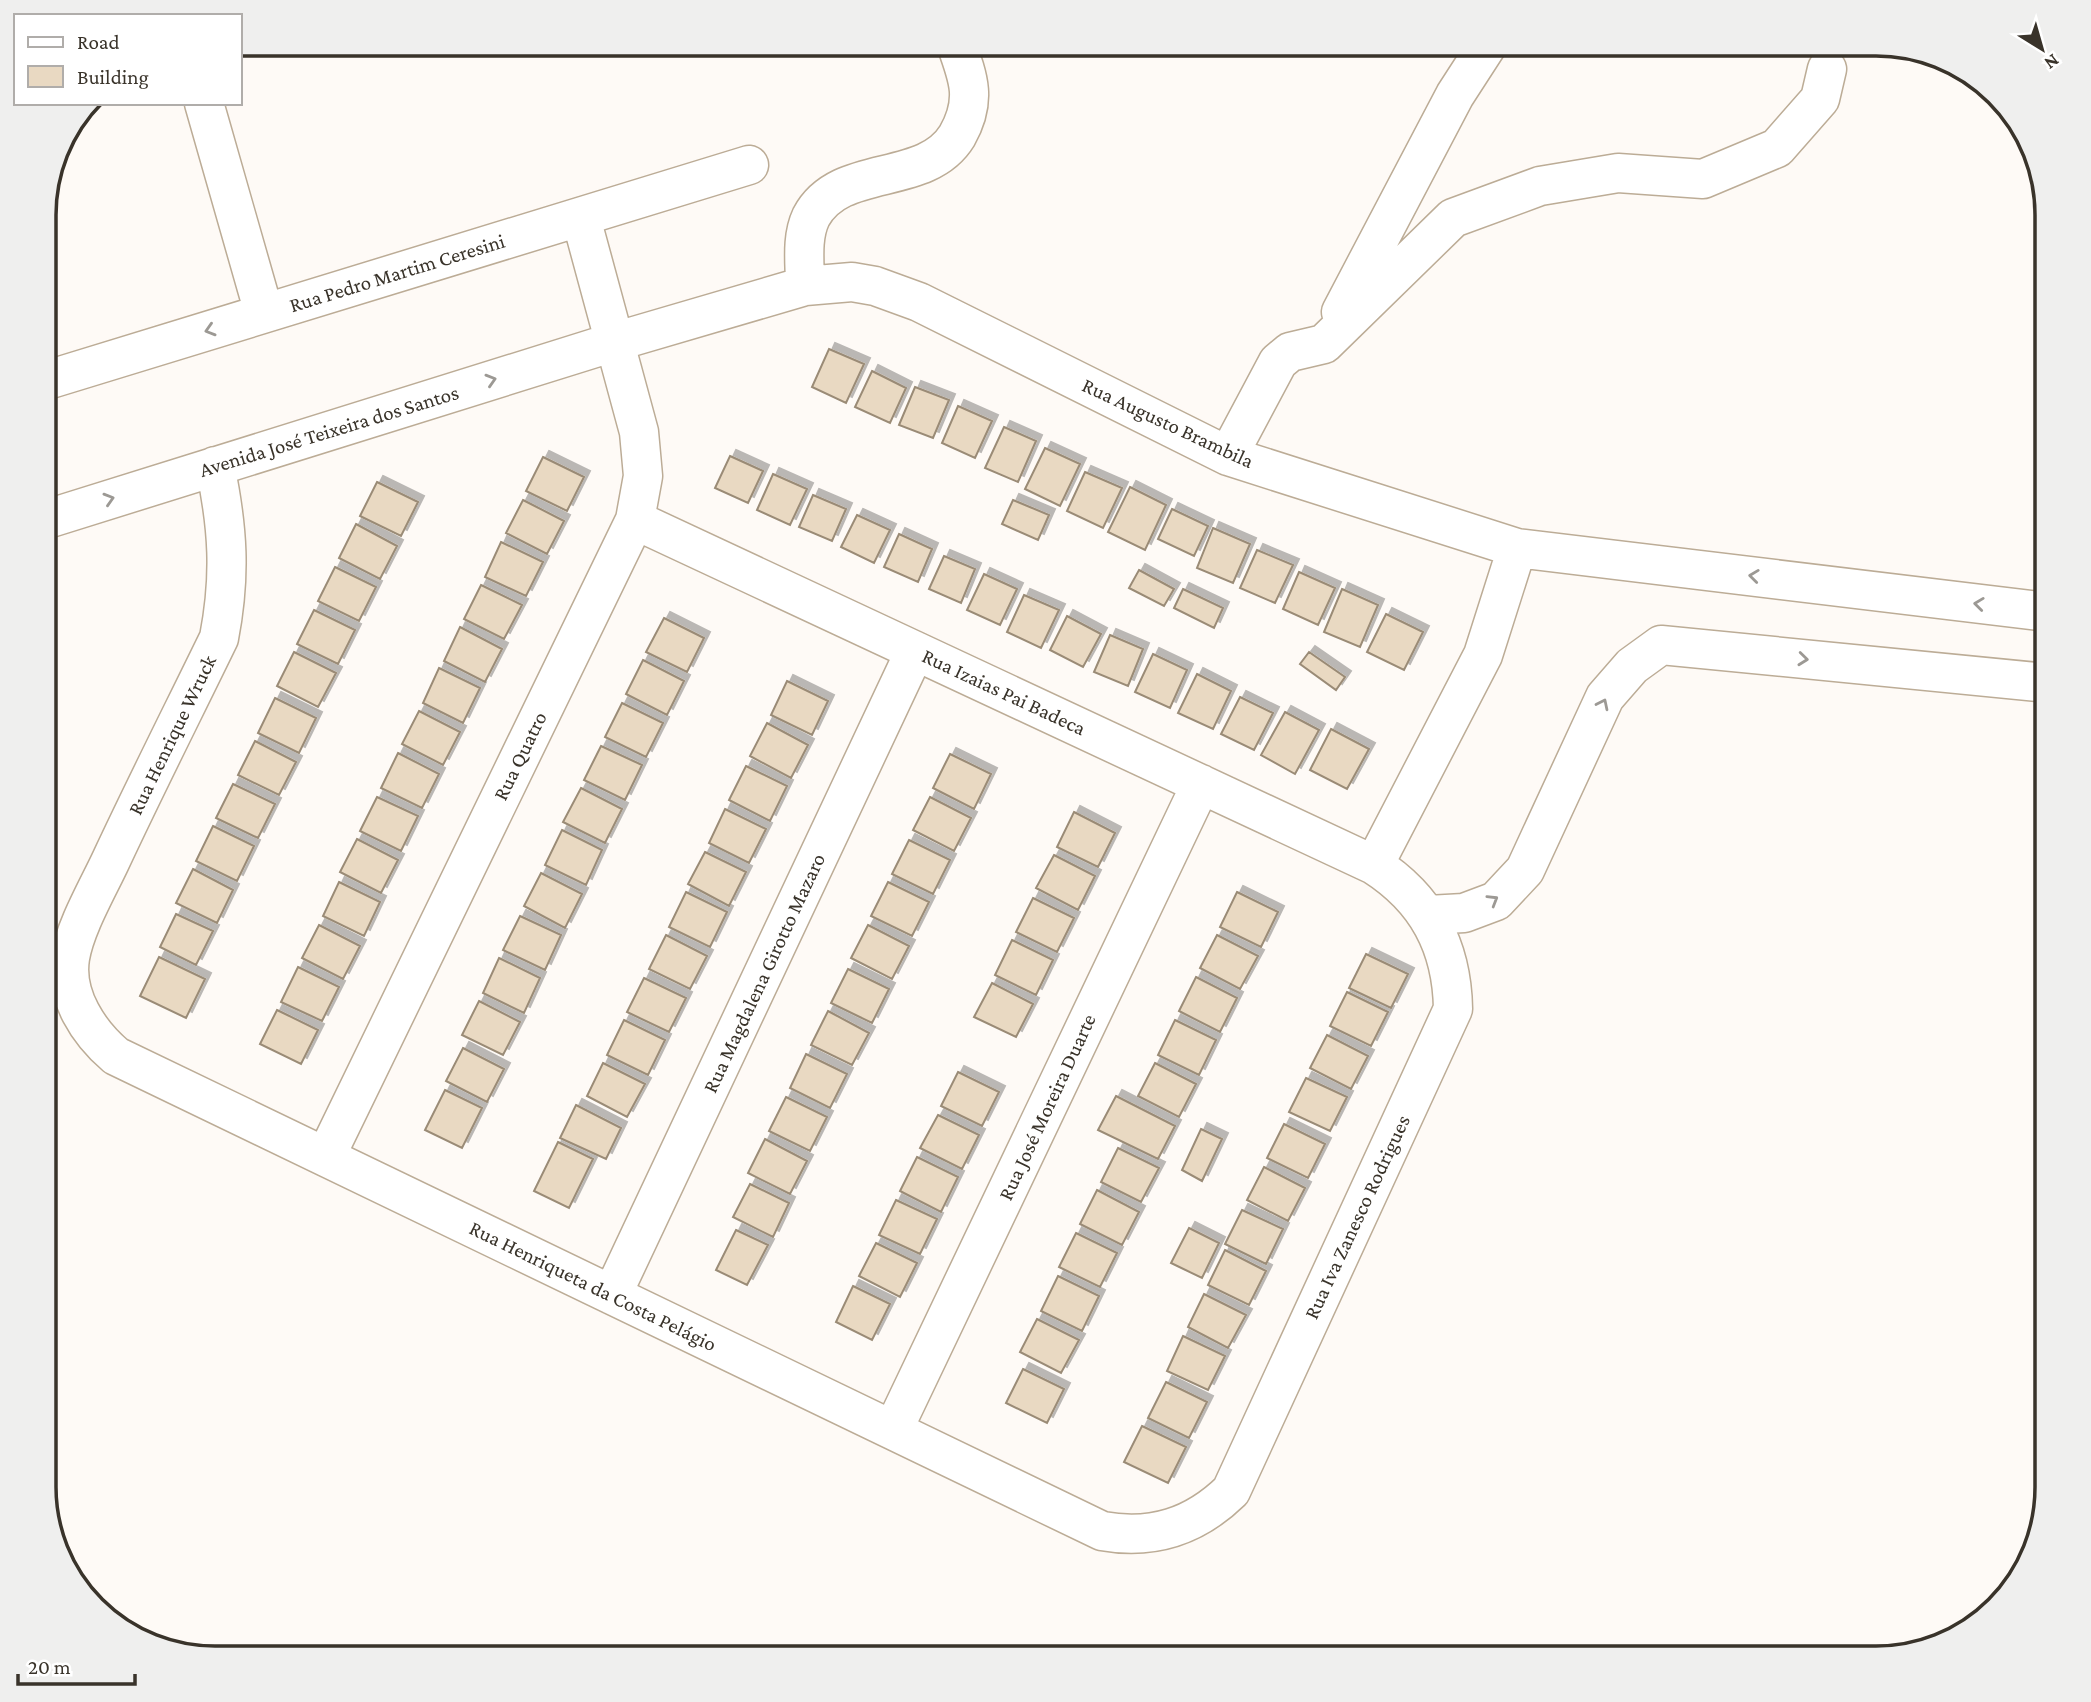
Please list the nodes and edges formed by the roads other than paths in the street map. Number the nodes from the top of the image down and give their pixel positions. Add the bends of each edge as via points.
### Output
1 (961, 56) edge
2 (1480, 56) edge
3 (1827, 69) dead end
4 (205, 105) edge
5 (749, 165) dead end
6 (581, 218) junction
7 (806, 286) junction
8 (264, 313) junction
9 (614, 342) junction
10 (1324, 344) junction
11 (56, 377) edge
12 (1228, 456) junction
13 (215, 466) junction
14 (56, 516) edge
15 (635, 520) junction
16 (1517, 548) junction
17 (2035, 611) edge
18 (915, 651) junction
19 (2035, 682) edge
20 (1201, 784) junction
21 (1374, 865) junction
22 (1428, 915) junction
23 (74, 995) joint
24 (326, 1156) junction
25 (612, 1295) junction
26 (893, 1430) junction
27 (1142, 1535) joint

1 - 7 street via 971,83 967,119 949,149 928,163 842,189 823,200 805,235
2 - 10 street via 1455,95
3 - 10 street via 1820,99 1777,148 1703,179 1618,173 1540,186 1453,218
4 - 8 street
5 - 6 street, Rua Pedro Martim Ceresini
6 - 8 street, Rua Pedro Martim Ceresini
6 - 9 street, Rua Quatro
7 - 9 street, Rua Augusto Brambila
7 - 12 street, Rua Augusto Brambila via 852,282 898,292
8 -> 11 street, Rua Pedro Martim Ceresini
13 -> 9 street, Avenida José Teixeira dos Santos
9 - 15 street, Rua Quatro via 643,454
10 - 12 street via 1290,352 1278,362
12 - 16 street, Rua Augusto Brambila
14 -> 13 street, Avenida José Teixeira dos Santos
13 - 23 street, Rua Henrique Wruck via 229,548 219,638 88,910 70,958
15 - 18 street, Rua Izaias Pai Badeca
15 - 24 street, Rua Quatro
17 -> 16 street, Rua Augusto Brambila
16 - 21 street via 1483,655
18 - 20 street, Rua Izaias Pai Badeca
18 - 25 street, Rua Magdalena Girotto Mazaro
22 -> 19 street via 1464,913 1496,901 1525,870 1605,697 1632,666 1661,645
20 - 21 street, Rua Izaias Pai Badeca
20 - 26 street, Rua José Moreira Duarte
21 - 22 street, Rua Iva Zanesco Rodrigues via 1395,878
22 - 27 street, Rua Iva Zanesco Rodrigues via 1448,960 1453,1009 1360,1212 1231,1491 1200,1517
23 - 24 street, Rua Henriqueta da Costa Pelágio via 90,1029 116,1055
24 - 25 street, Rua Henriqueta da Costa Pelágio
25 - 26 street, Rua Henriqueta da Costa Pelágio
26 - 27 street, Rua Henriqueta da Costa Pelágio via 1102,1531

